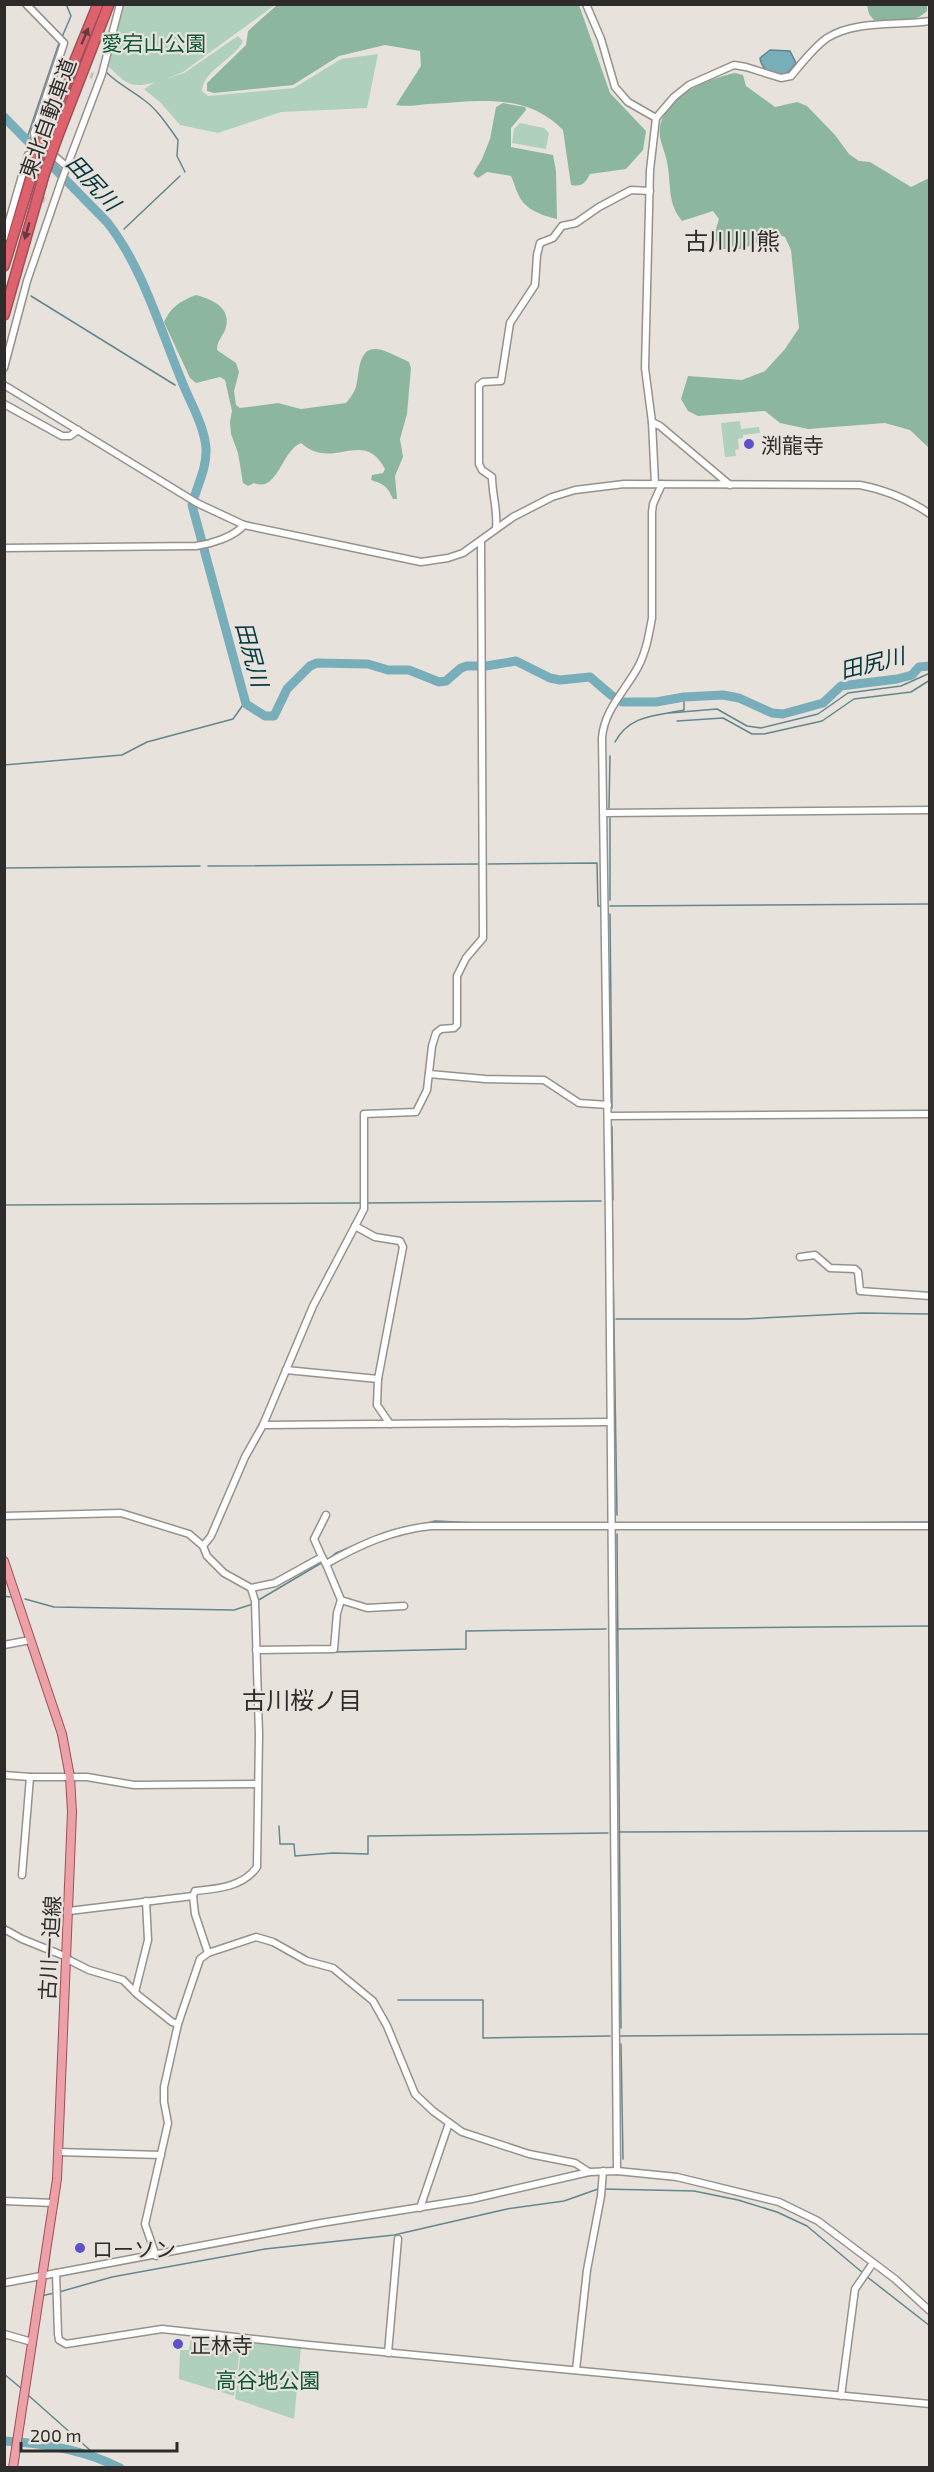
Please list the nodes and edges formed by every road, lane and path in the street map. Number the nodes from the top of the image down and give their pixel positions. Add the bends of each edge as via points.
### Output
1 (26, 4) edge
2 (98, 4) edge
3 (109, 4) edge
4 (120, 4) edge
5 (586, 4) edge
6 (930, 21) edge
7 (57, 63) junction
8 (65, 66) tunnel mouth
9 (93, 76) tunnel mouth
10 (100, 80) junction
11 (656, 118) junction
12 (28, 155) dead end
13 (66, 168) junction
14 (650, 191) junction
15 (45, 200) tunnel mouth
16 (54, 203) junction
17 (4, 238) edge
18 (4, 266) edge
19 (4, 315) edge
20 (4, 368) edge
21 (6, 386) edge
22 (4, 404) edge
23 (652, 422) junction
24 (78, 430) junction
25 (658, 484) junction
26 (730, 486) junction
27 (930, 514) edge
28 (244, 525) junction
29 (496, 528) junction
30 (481, 542) junction
31 (4, 548) edge
32 (930, 810) edge
33 (604, 813) junction
34 (429, 1074) junction
35 (608, 1105) junction
36 (930, 1114) edge
37 (608, 1116) junction
38 (355, 1226) junction
39 (800, 1257) dead end
40 (930, 1296) edge
41 (286, 1370) junction
42 (378, 1379) junction
43 (609, 1422) junction
44 (390, 1424) junction
45 (262, 1425) junction
46 (326, 1515) dead end
47 (4, 1516) edge
48 (930, 1526) edge
49 (610, 1527) junction
50 (203, 1546) junction
51 (4, 1561) edge
52 (324, 1561) junction
53 (251, 1588) junction
54 (341, 1600) junction
55 (404, 1606) dead end
56 (30, 1640) junction
57 (4, 1645) edge
58 (256, 1650) junction
59 (4, 1775) edge
60 (70, 1777) junction
61 (30, 1778) junction
62 (258, 1784) junction
63 (22, 1875) dead end
64 (193, 1896) junction
65 (146, 1901) junction
66 (69, 1911) junction
67 (4, 1929) edge
68 (208, 1953) junction
69 (67, 1958) junction
70 (135, 1992) junction
71 (178, 2024) junction
72 (449, 2123) junction
73 (58, 2152) junction
74 (161, 2154) junction
75 (603, 2171) junction
76 (616, 2171) junction
77 (589, 2172) junction
78 (4, 2201) edge
79 (54, 2203) junction
80 (420, 2208) junction
81 (398, 2239) dead end
82 (156, 2256) junction
83 (873, 2263) junction
84 (56, 2273) junction
85 (44, 2275) junction
86 (4, 2283) edge
87 (930, 2311) edge
88 (4, 2334) edge
89 (32, 2344) junction
90 (388, 2353) junction
91 (576, 2370) junction
92 (841, 2396) junction
93 (930, 2404) edge
94 (13, 2468) edge

1 - 7 street via 64,43
18 -> 2 highway, 東北自動車道, bridge via 47,129
3 -> 19 highway, 東北自動車道, bridge via 44,175
4 - 10 street
5 - 11 street via 615,87 628,102
6 - 11 street via 864,27 831,36 786,78 734,65 689,85
7 - 8 street
7 - 13 street via 34,136
9 - 10 street
10 - 13 street
11 - 14 street
12 - 17 street
13 - 16 street
14 - 23 street via 645,368
14 - 29 street via 631,190 582,220 562,226 553,238 540,243 535,285 510,323 501,381 479,385 479,464 492,477
15 - 16 street
16 - 20 street
21 - 24 street
22 - 24 street via 62,436
23 - 25 street
23 - 26 street
24 - 28 street via 197,503
25 - 26 street
25 - 29 street via 575,490 552,497
25 - 33 street via 652,512 652,618 637,668 603,727
26 - 27 street via 860,485 900,496
28 - 30 street via 422,562 463,553
28 - 31 street via 202,545
29 - 30 street
30 - 34 street via 484,932 457,976 457,1025 436,1033
32 - 33 street
33 - 35 street
34 - 35 street via 544,1080 579,1102
34 - 38 street via 427,1093 416,1112 364,1114 365,1203
35 - 37 street
36 - 37 street
37 - 43 street
38 - 41 street via 313,1306
38 - 42 street via 375,1237 400,1241 403,1247
39 - 40 street via 815,1255 830,1268 855,1269 860,1291
41 - 42 street
41 - 45 street
42 - 44 street via 378,1405
43 - 44 street
43 - 49 street
44 - 45 street
45 - 50 street
46 - 52 street via 314,1539
47 - 50 street via 121,1513 189,1534
48 - 49 street
49 - 52 street via 419,1528 369,1542
49 - 76 street
50 - 53 street via 224,1573
51 - 56 main road, 古川一迫線
52 - 53 street via 275,1583
52 - 54 street
53 - 58 street
54 - 55 street via 367,1608
54 - 58 street via 334,1649
56 - 57 street
56 - 60 main road, 古川一迫線 via 57,1714
58 - 62 street
59 - 61 street
60 - 61 street
60 - 62 street via 134,1785
60 - 66 main road, 古川一迫線
61 - 63 street
62 - 64 street via 257,1867 231,1886 195,1891
64 - 65 street
64 - 68 street
65 - 66 street
65 - 70 street via 148,1940
66 - 69 main road, 古川一迫線
67 - 69 street
68 - 71 street via 199,1961
68 - 72 street via 247,1939 266,1938 307,1961 339,1972 366,1993 380,2011 415,2094
69 - 70 street via 89,1970 123,1980
69 - 73 main road, 古川一迫線
70 - 71 street
71 - 74 street via 164,2086 168,2118
72 - 77 street via 481,2139 575,2163
72 - 80 street
73 - 74 street
73 - 79 main road, 古川一迫線
74 - 82 street via 145,2224
75 - 76 street
75 - 77 street
75 - 91 street via 586,2270
76 - 83 street via 677,2177 778,2202 818,2221
77 - 80 street
78 - 79 street
79 - 85 main road, 古川一迫線
80 - 82 street
81 - 90 street
82 - 84 street
83 - 87 street
83 - 92 street via 855,2289
84 - 85 street
84 - 90 street via 57,2334 66,2344 162,2329
85 - 86 street
85 - 89 main road, 古川一迫線
88 - 89 street
89 - 94 main road, 古川一迫線
90 - 91 street
91 - 92 street
92 - 93 street

